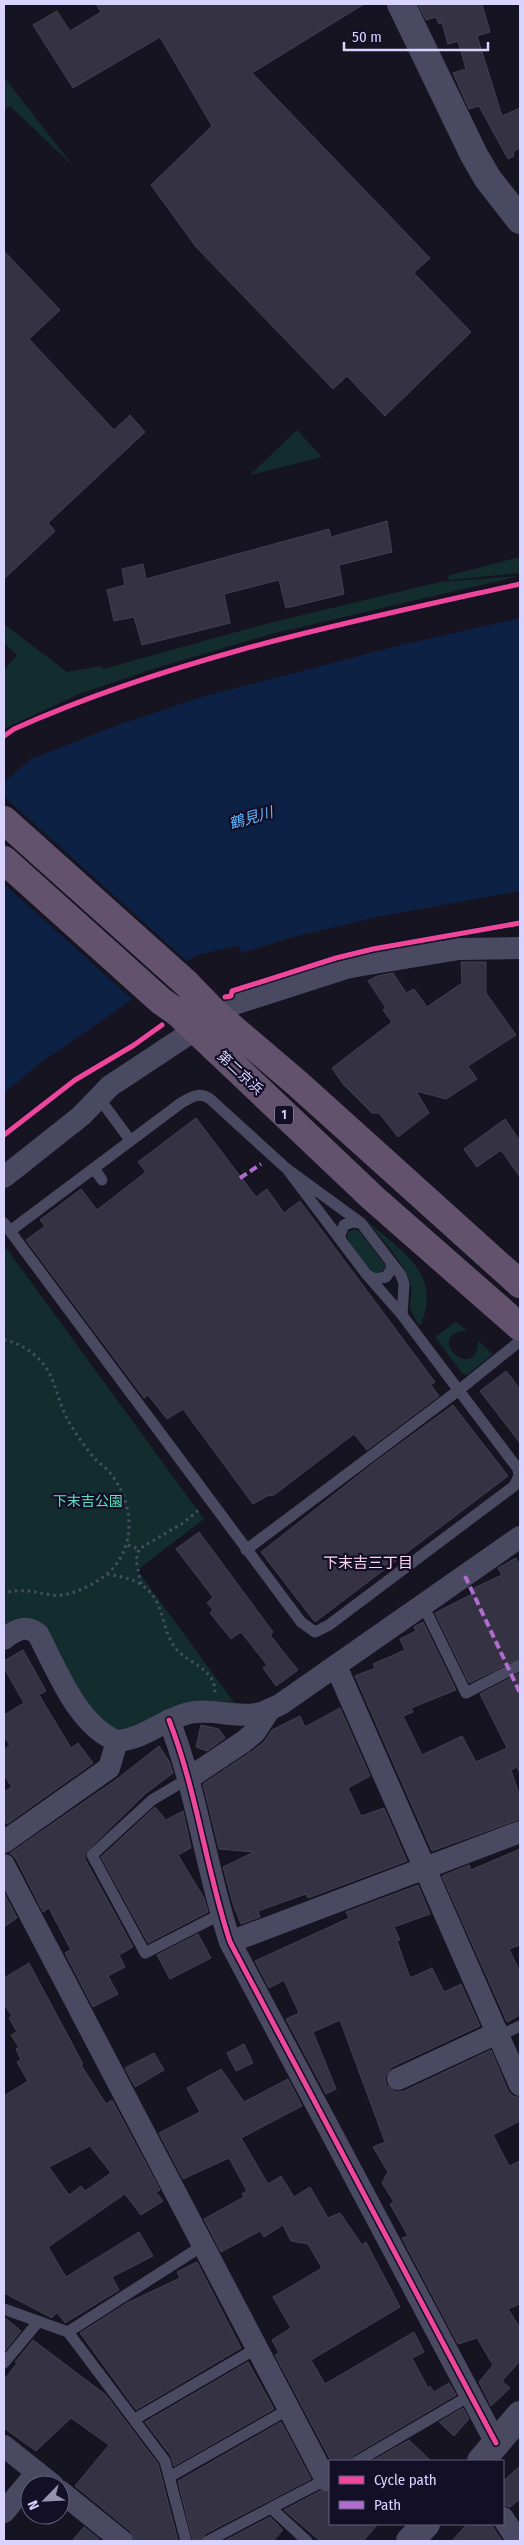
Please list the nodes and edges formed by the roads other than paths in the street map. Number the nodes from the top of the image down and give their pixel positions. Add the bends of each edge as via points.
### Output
1 (401, 4) edge
2 (518, 214) edge
3 (4, 820) edge
4 (4, 860) edge
5 (520, 948) edge
6 (206, 1022) junction
7 (98, 1098) junction
8 (130, 1140) junction
9 (94, 1168) junction
10 (287, 1169) junction
11 (4, 1177) edge
12 (102, 1180) dead end
13 (361, 1223) junction
14 (7, 1227) edge
15 (341, 1240) junction
16 (390, 1261) junction
17 (368, 1275) junction
18 (520, 1284) edge
19 (402, 1315) junction
20 (520, 1328) edge
21 (520, 1341) edge
22 (459, 1390) junction
23 (520, 1537) edge
24 (246, 1550) junction
25 (423, 1605) junction
26 (4, 1638) edge
27 (520, 1665) edge
28 (336, 1666) junction
29 (270, 1709) junction
30 (169, 1720) junction
31 (117, 1741) junction
32 (190, 1778) junction
33 (520, 1832) edge
34 (4, 1842) edge
35 (4, 1865) edge
36 (424, 1868) junction
37 (221, 1914) junction
38 (230, 1942) junction
39 (520, 2026) edge
40 (498, 2034) junction
41 (398, 2079) dead end
42 (520, 2085) edge
43 (202, 2246) junction
44 (4, 2309) edge
45 (38, 2322) junction
46 (68, 2332) junction
47 (257, 2348) junction
48 (4, 2363) edge
49 (471, 2395) junction
50 (289, 2409) junction
51 (520, 2415) edge
52 (135, 2419) junction
53 (4, 2446) edge
54 (488, 2452) edge
55 (360, 2460) edge
56 (40, 2475) edge
57 (169, 2477) junction
58 (328, 2479) edge
59 (20, 2499) edge
60 (70, 2499) edge
61 (271, 2508) junction
62 (4, 2512) edge
63 (504, 2520) edge
64 (425, 2525) edge
65 (122, 2541) edge
66 (186, 2541) edge
67 (208, 2541) edge
68 (307, 2541) edge
69 (410, 2541) edge
70 (518, 2541) edge

1 - 2 street via 474,155 488,179
3 - 6 highway, 第二京浜 / 1 via 178,976
4 - 6 highway, 第二京浜 / 1 via 161,1001 178,1013
5 - 6 street via 459,949 361,965 234,1004
6 - 7 street via 110,1086
6 - 18 highway, 第二京浜 / 1 via 298,1084
6 - 20 highway, 第二京浜 / 1 via 374,1198
7 - 8 lane
7 - 11 street via 81,1116
8 - 9 lane
8 - 10 lane via 193,1096 202,1094
9 - 12 lane
9 - 14 lane
10 - 13 lane
10 - 15 lane
13 - 15 lane via 344,1225
13 - 16 lane
14 - 24 lane
15 - 17 lane
16 - 17 lane via 392,1268 386,1277 375,1279
16 - 19 lane via 404,1284
17 - 19 lane
19 - 22 lane
21 - 22 lane
22 - 24 lane
22 - 24 lane via 518,1469 517,1481 315,1632 308,1630
23 - 25 street
25 - 27 lane via 466,1693
25 - 28 street
26 - 31 street via 24,1628 38,1634 90,1724 104,1736
28 - 29 street
28 - 36 street
29 - 30 street via 256,1714 189,1713
29 - 32 street via 255,1732
30 - 31 street via 142,1736
30 - 32 street
31 - 34 street via 109,1768
32 - 37 street
32 - 37 lane via 152,1800 92,1855 145,1953
33 - 36 street
35 - 43 street
36 - 38 street
36 - 40 street
37 - 38 street
38 - 49 street
39 - 40 lane
40 - 41 street
40 - 42 street
43 - 46 lane
43 - 47 street
44 - 45 lane
45 - 46 lane
45 - 48 lane
46 - 52 lane
47 - 50 street
47 - 52 lane
49 - 54 street
49 - 55 lane
50 - 57 lane
50 - 58 street
51 - 54 street
52 - 57 lane via 165,2461
53 - 56 street
57 - 66 lane
58 - 61 lane
59 - 62 street
60 - 65 street
61 - 67 lane
61 - 68 lane
63 - 70 street
64 - 69 street

